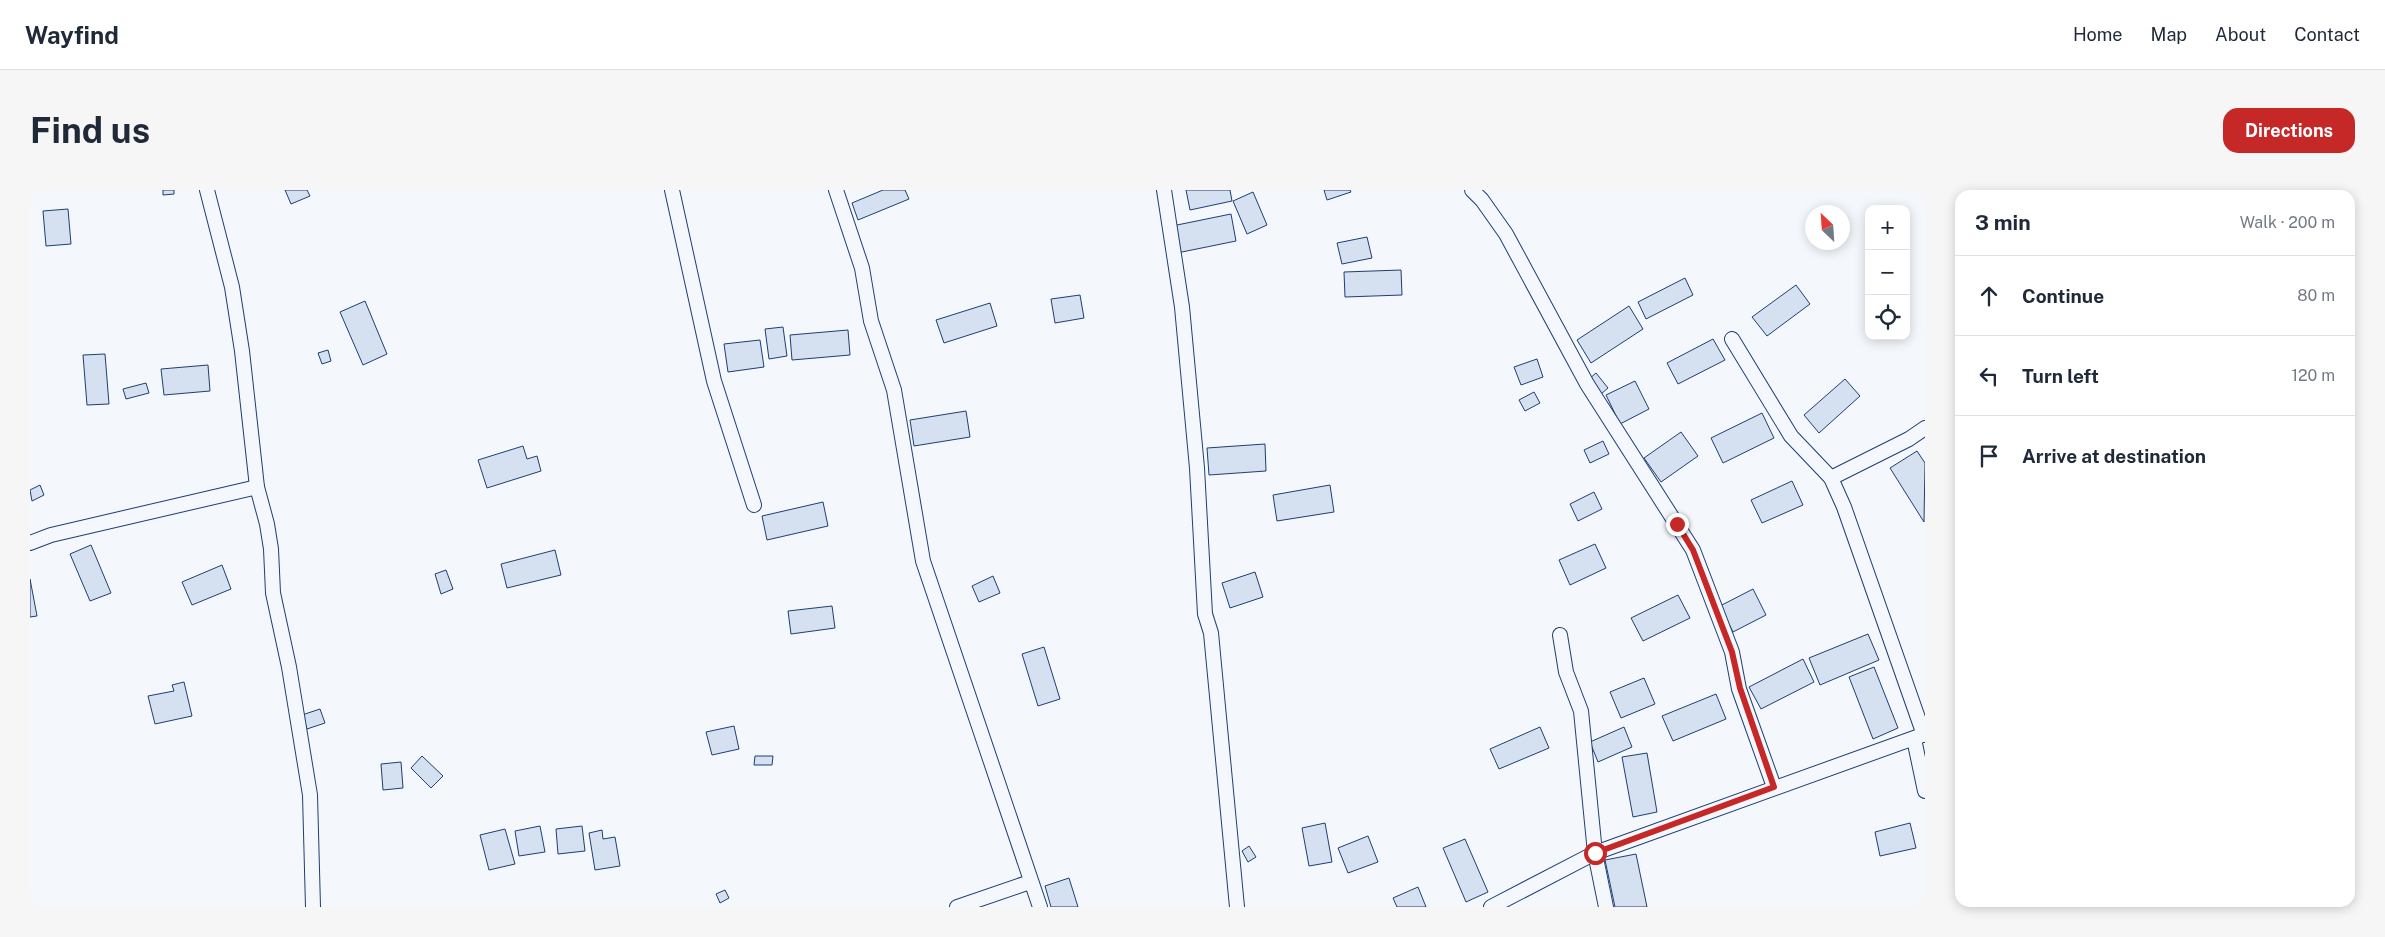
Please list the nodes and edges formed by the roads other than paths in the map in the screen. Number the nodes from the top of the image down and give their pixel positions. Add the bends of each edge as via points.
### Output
1 (207, 190) edge
2 (672, 190) edge
3 (836, 190) edge
4 (1164, 190) edge
5 (1472, 190) edge
6 (1732, 339) dead end
7 (1925, 428) edge
8 (1830, 478) junction
9 (258, 487) junction
10 (754, 505) dead end
11 (30, 543) edge
12 (1560, 635) dead end
13 (1921, 736) edge
14 (1774, 787) junction
15 (1925, 791) edge
16 (1595, 853) junction
17 (1030, 882) junction
18 (313, 907) edge
19 (957, 907) edge
20 (1040, 907) edge
21 (1237, 907) edge
22 (1491, 907) edge
23 (1606, 907) edge

1 - 9 street via 232,287
2 - 10 street via 714,381
3 - 17 street via 862,268 871,321 894,390 923,561
4 - 21 street via 1182,307 1206,614 1211,633
5 - 14 street via 1506,234 1587,384 1693,550 1732,652 1740,688
6 - 8 street via 1791,436
7 - 8 street
8 - 13 street via 1844,507
9 - 11 street via 51,535
9 - 18 street via 267,524 273,593 310,795
12 - 16 street via 1566,672 1581,711
13 - 14 street
13 - 15 street
14 - 16 street
16 - 22 street
16 - 23 street
17 - 19 street
17 - 20 street

